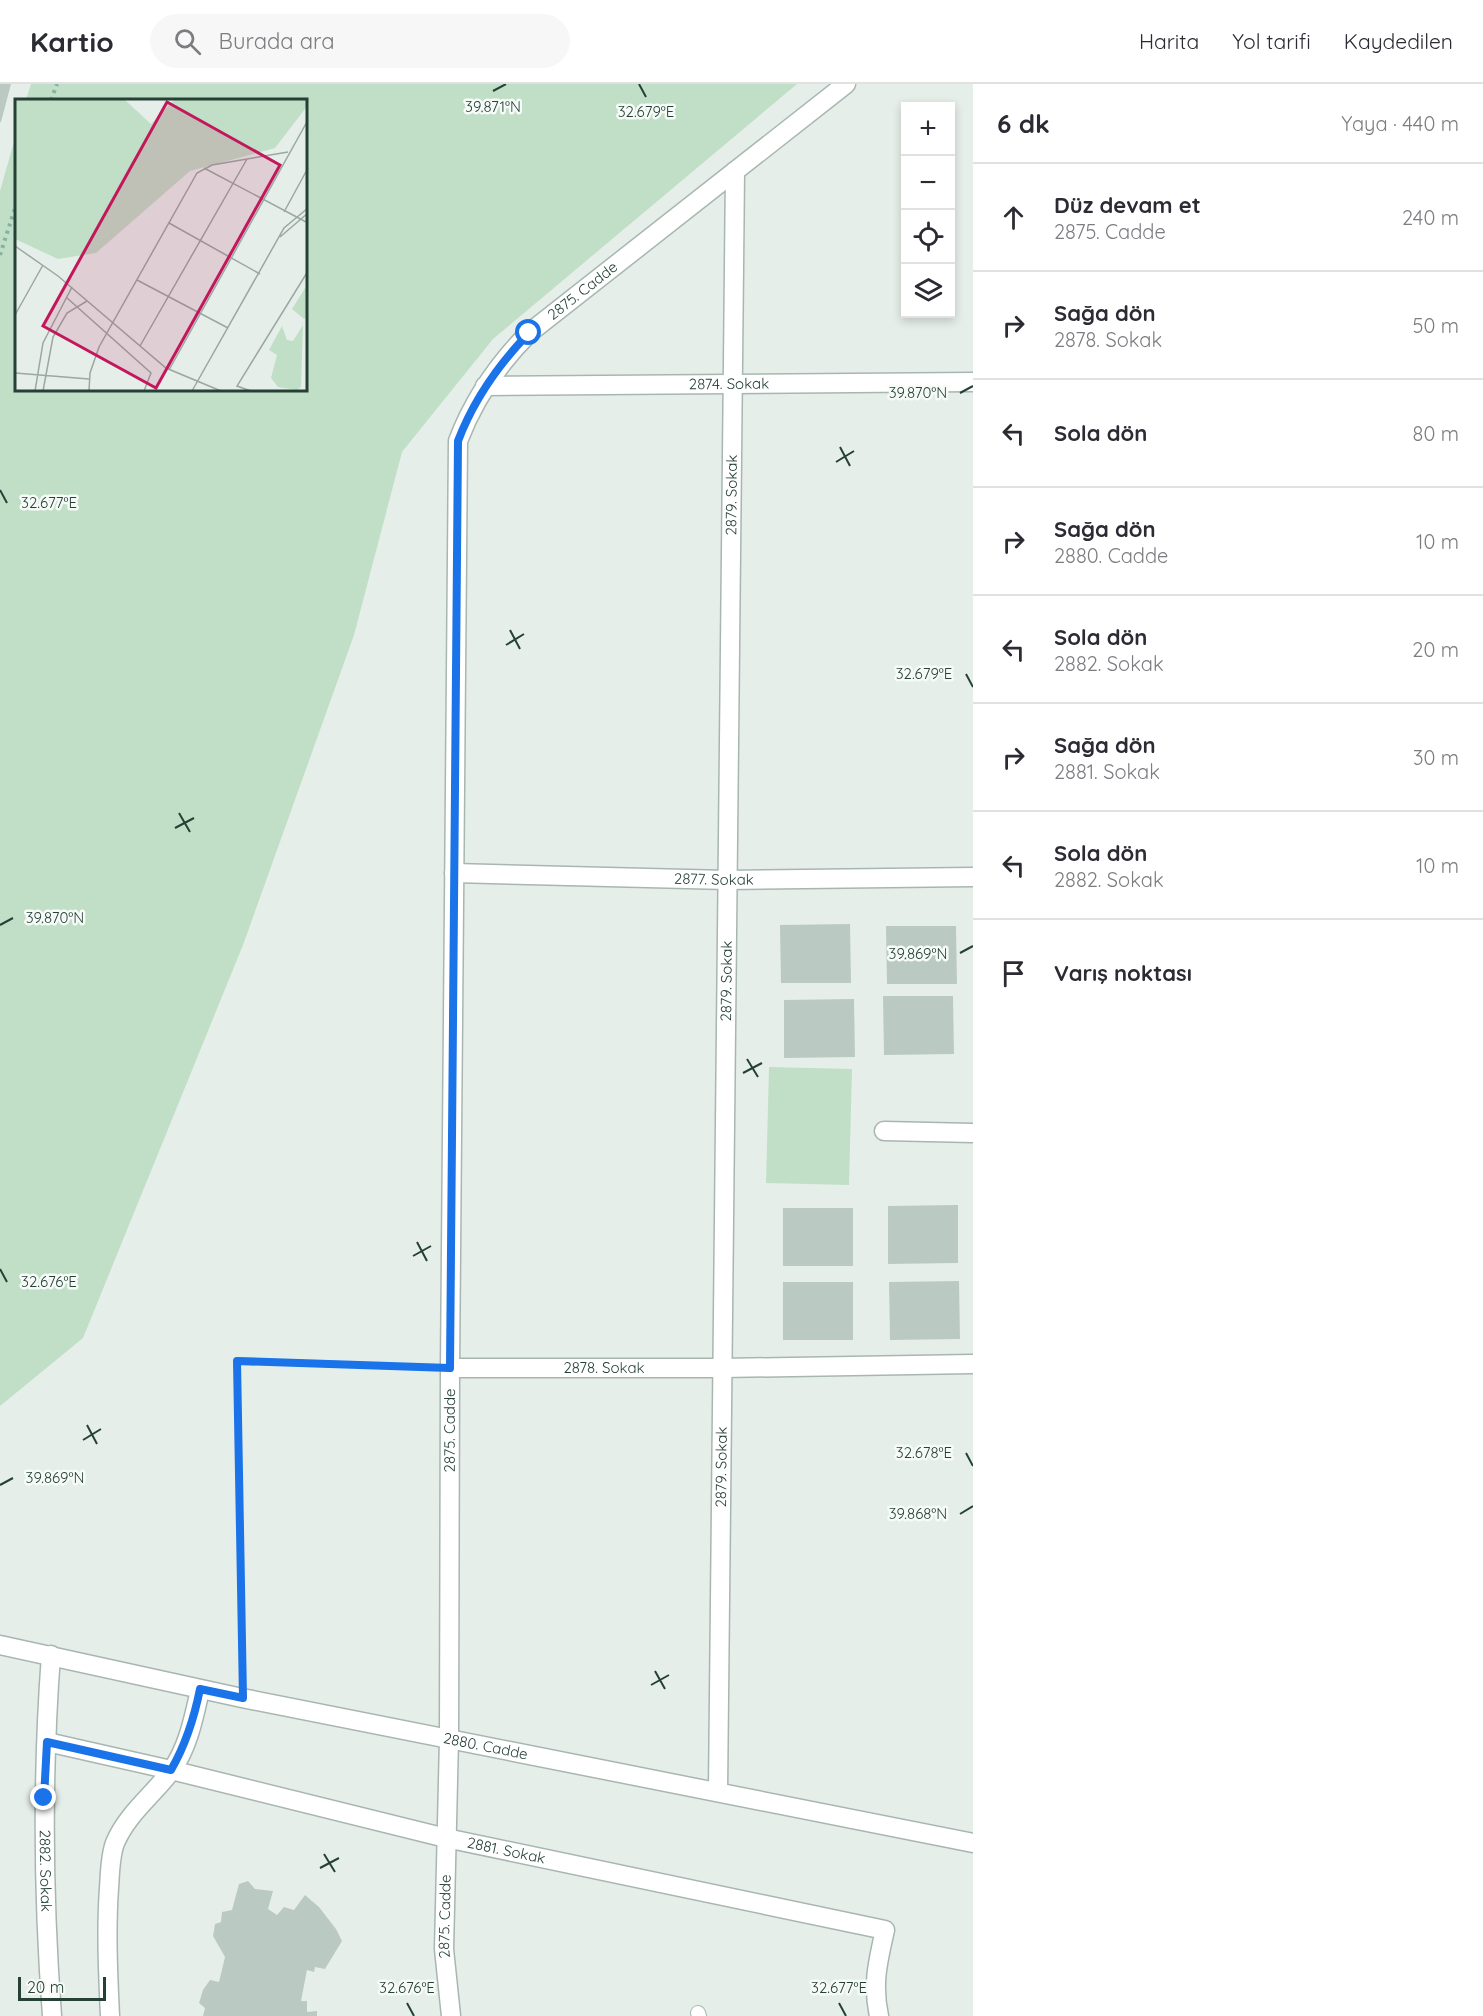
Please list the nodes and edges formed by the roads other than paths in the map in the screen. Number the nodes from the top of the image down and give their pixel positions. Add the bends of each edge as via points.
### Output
1 (846, 84) edge
2 (735, 171) junction
3 (973, 382) edge
4 (732, 384) junction
5 (485, 386) junction
6 (454, 873) junction
7 (973, 877) edge
8 (728, 880) junction
9 (884, 1131) dead end
10 (973, 1133) edge
11 (973, 1364) edge
12 (450, 1368) junction
13 (723, 1368) junction
14 (0, 1645) edge
15 (51, 1655) junction
16 (200, 1689) junction
17 (449, 1739) junction
18 (47, 1742) junction
19 (171, 1770) junction
20 (718, 1791) junction
21 (446, 1838) junction
22 (973, 1843) edge
23 (52, 2016) edge
24 (110, 2016) edge
25 (451, 2016) edge
26 (879, 2016) edge

1 - 2 street, 2875. Cadde
2 - 4 street, 2879. Sokak
2 - 5 street, 2875. Cadde via 529,333 506,356
3 - 4 street, 2874. Sokak
4 - 5 street, 2874. Sokak
4 - 8 street, 2879. Sokak
5 - 6 street, 2875. Cadde via 458,441
6 - 8 street, 2877. Sokak
6 - 12 street, 2875. Cadde
7 - 8 street, 2877. Sokak
8 - 13 street, 2879. Sokak
9 - 10 street
11 - 13 street, 2878. Sokak
12 - 13 street, 2878. Sokak
12 - 17 street, 2875. Cadde
13 - 20 street, 2879. Sokak
14 - 15 street, 2880. Cadde
15 - 16 street, 2880. Cadde
15 - 18 street, 2882. Sokak
16 - 17 street, 2880. Cadde
16 - 19 street via 184,1748
17 - 20 street, 2880. Cadde
17 - 21 street, 2875. Cadde
18 - 19 street, 2881. Sokak
18 - 23 street, 2882. Sokak via 45,1865
19 - 21 street, 2881. Sokak
19 - 24 street via 138,1807 115,1844 107,1945
20 - 22 street, 2880. Cadde
21 - 25 street, 2875. Cadde via 444,1949
21 - 26 street, 2881. Sokak via 885,1930 875,1973

